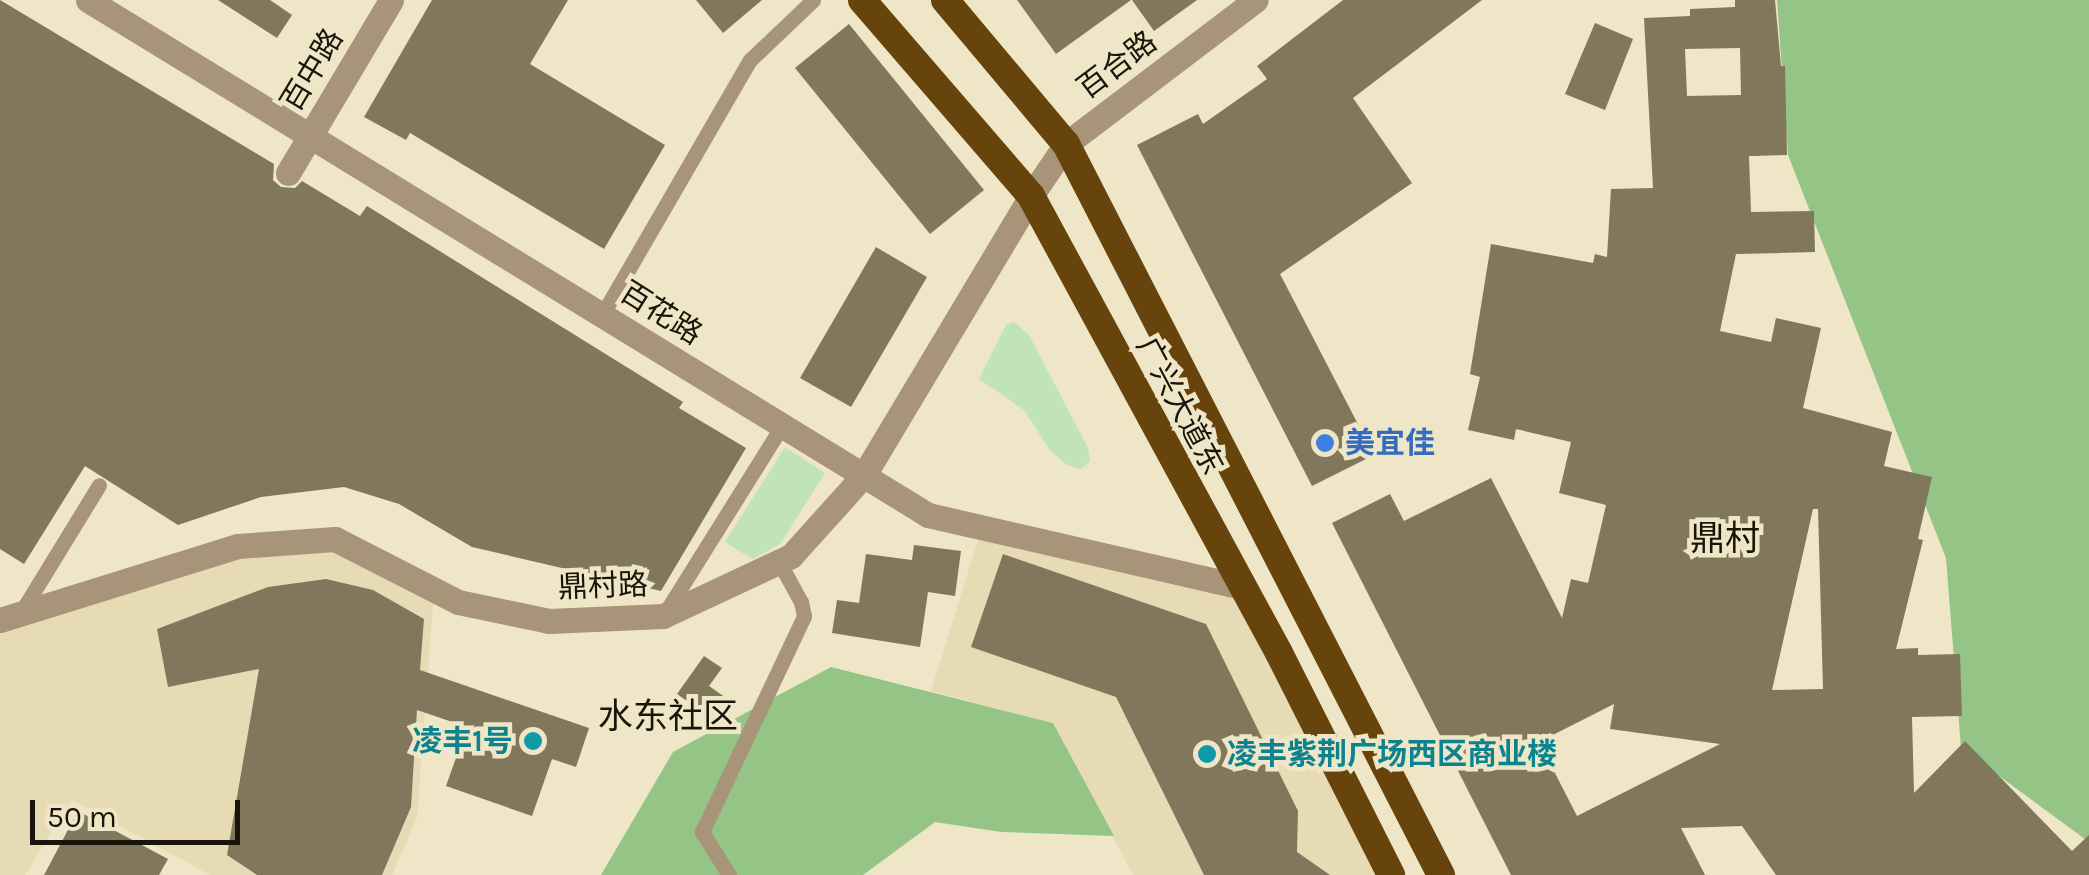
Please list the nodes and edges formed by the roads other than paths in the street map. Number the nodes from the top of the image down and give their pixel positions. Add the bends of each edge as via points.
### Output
1 (88, 0) edge
2 (391, 0) edge
3 (813, 0) edge
4 (862, 0) edge
5 (945, 0) edge
6 (1256, 0) edge
7 (310, 136) junction
8 (1066, 144) junction
9 (288, 173) dead end
10 (1031, 196) junction
11 (602, 315) junction
12 (782, 426) junction
13 (864, 475) junction
14 (99, 485) dead end
15 (779, 562) junction
16 (1239, 586) junction
17 (663, 616) junction
18 (10, 617) edge
19 (729, 875) edge
20 (1391, 875) edge
21 (1441, 875) edge

1 - 7 street, 百花路
2 - 7 street, 百中路
3 - 11 lane via 750,60
4 - 10 highway, 广兴大道东
5 - 8 highway, 广兴大道东
6 - 8 street, 百合路
7 - 9 street, 百中路
7 - 11 street, 百花路
8 - 10 street, 百合路
8 - 21 highway, 广兴大道东
10 - 13 street, 鼎村路
10 - 16 highway, 广兴大道东
11 - 12 street, 百花路
12 - 13 street, 百花路
12 - 17 lane
13 - 15 street, 鼎村路
13 - 16 street, 百花路 via 928,515
14 - 18 lane
15 - 17 street, 鼎村路
15 - 19 lane via 804,616 702,832
16 - 20 highway, 广兴大道东
17 - 18 street, 鼎村路 via 549,622 458,602 334,538 238,546

